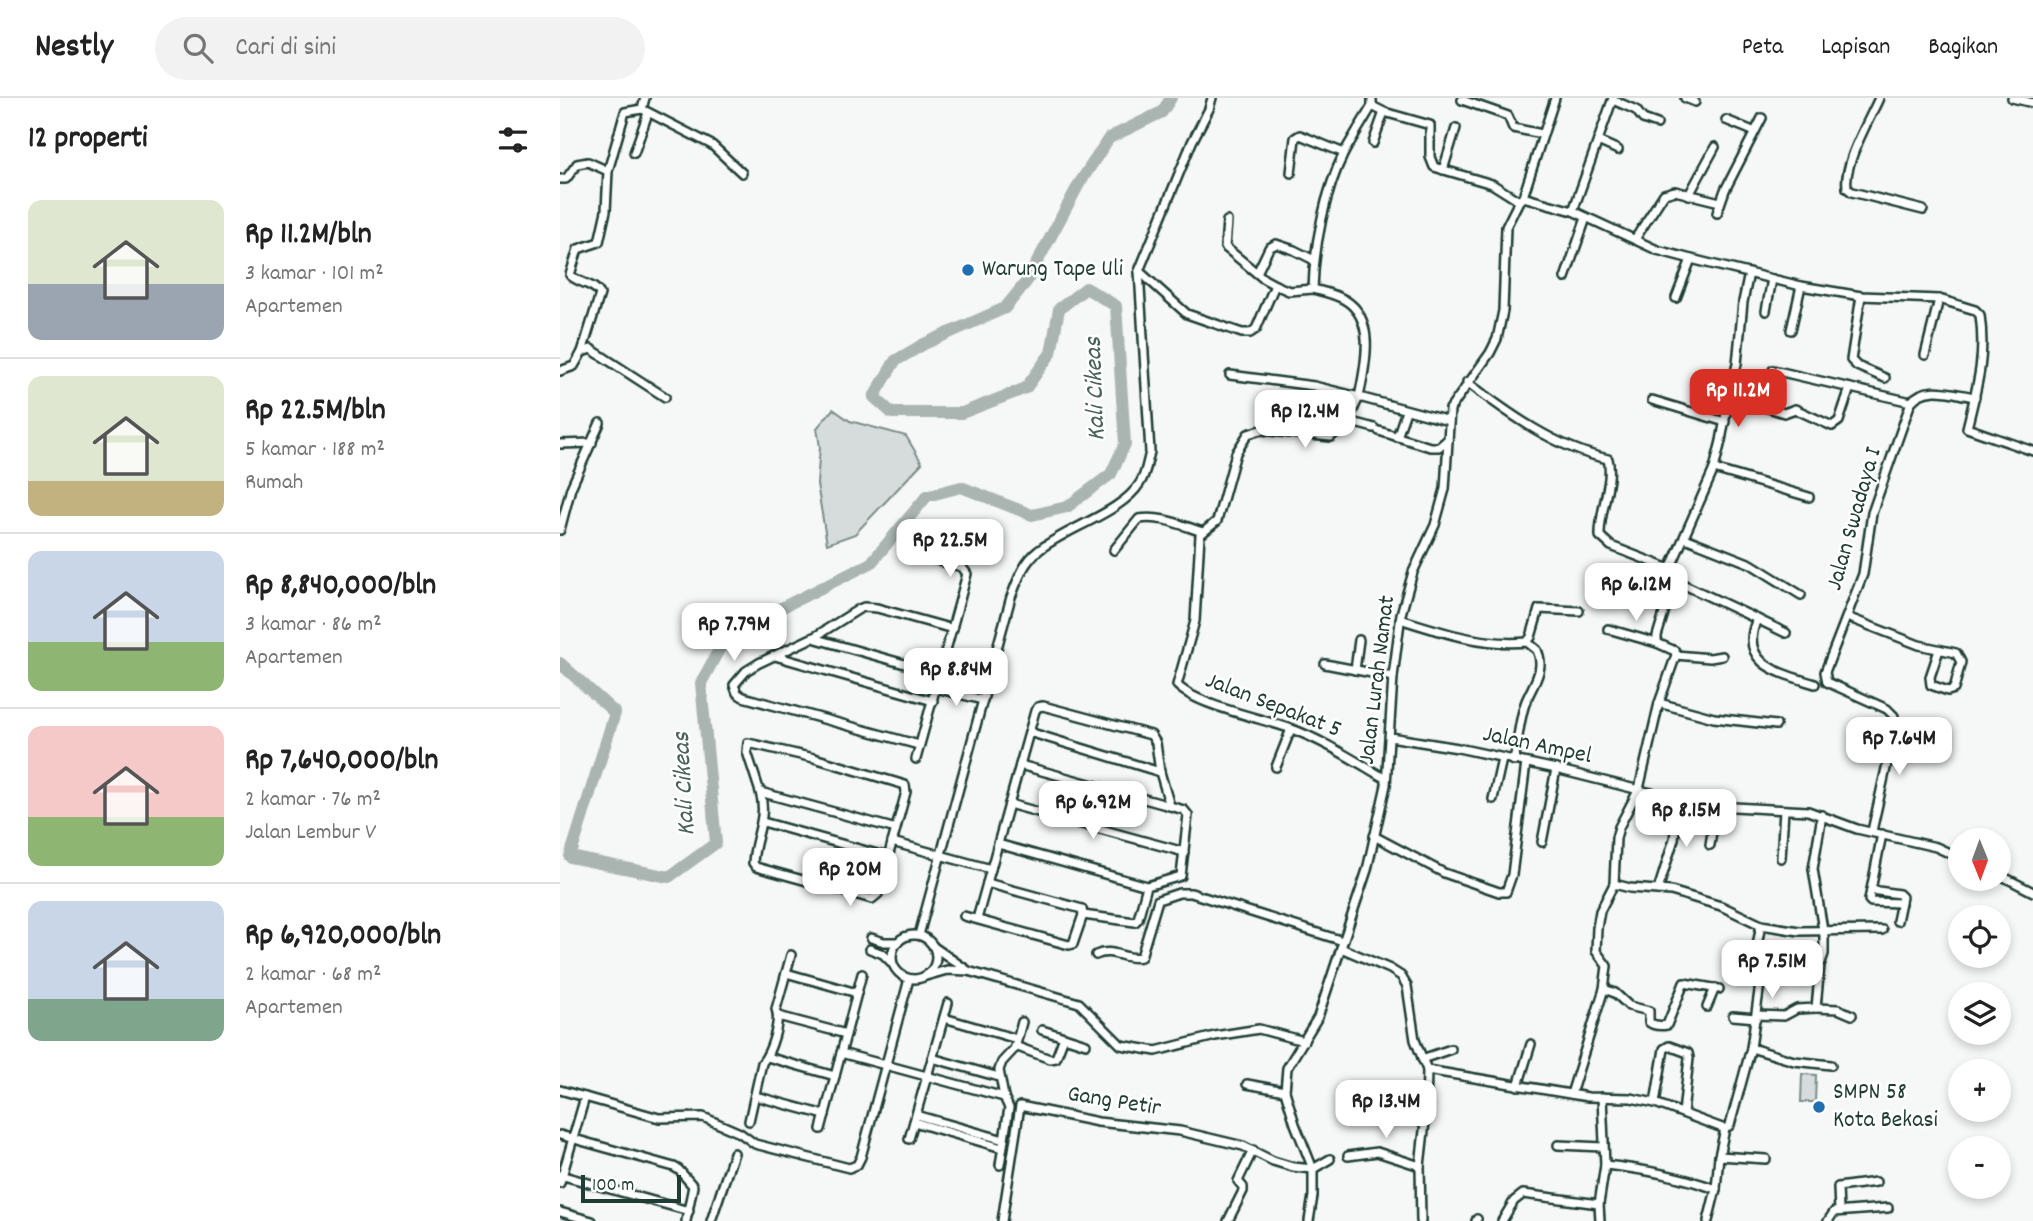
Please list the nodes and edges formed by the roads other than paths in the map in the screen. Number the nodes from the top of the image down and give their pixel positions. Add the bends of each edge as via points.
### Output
1 (645, 98) edge
2 (1212, 98) edge
3 (1555, 98) edge
4 (1685, 98) edge
5 (1879, 98) edge
6 (2012, 98) edge
7 (1613, 99) edge
8 (1462, 100) dead end
9 (1372, 102) edge
10 (1695, 102) dead end
11 (2033, 103) edge
12 (645, 111) junction
13 (1384, 112) junction
14 (1762, 118) dead end
15 (1726, 120) dead end
16 (1657, 124) dead end
17 (1456, 128) dead end
18 (1753, 131) junction
19 (1542, 134) junction
20 (1598, 141) junction
21 (1373, 143) dead end
22 (1715, 147) dead end
23 (1618, 150) dead end
24 (634, 153) dead end
25 (1344, 153) junction
26 (1443, 170) junction
27 (608, 171) junction
28 (743, 173) dead end
29 (1291, 173) dead end
30 (560, 179) edge
31 (1689, 195) junction
32 (1521, 199) junction
33 (1720, 202) junction
34 (1923, 210) dead end
35 (1573, 211) junction
36 (1717, 214) dead end
37 (1586, 218) junction
38 (1227, 220) dead end
39 (1634, 239) junction
40 (1691, 259) junction
41 (1314, 260) junction
42 (1139, 271) junction
43 (1257, 273) junction
44 (1749, 273) junction
45 (1565, 278) dead end
46 (1772, 279) junction
47 (1275, 285) junction
48 (1801, 286) junction
49 (1313, 289) junction
50 (1861, 296) junction
51 (1676, 298) dead end
52 (1939, 299) junction
53 (1766, 311) dead end
54 (1791, 330) dead end
55 (582, 352) junction
56 (1925, 355) dead end
57 (1773, 370) dead end
58 (560, 371) edge
59 (1230, 375) dead end
60 (1885, 378) dead end
61 (1467, 382) junction
62 (1850, 388) junction
63 (1729, 396) junction
64 (665, 397) dead end
65 (1359, 397) junction
66 (1975, 397) junction
67 (1652, 400) dead end
68 (1911, 402) junction
69 (1405, 414) dead end
70 (1348, 421) junction
71 (1450, 421) junction
72 (1725, 422) junction
73 (600, 423) dead end
74 (1397, 437) junction
75 (1449, 438) junction
76 (592, 443) junction
77 (560, 444) edge
78 (2033, 451) edge
79 (1713, 469) junction
80 (1809, 497) dead end
81 (562, 514) edge
82 (560, 530) edge
83 (1203, 532) junction
84 (1685, 538) junction
85 (1114, 550) dead end
86 (929, 558) dead end
87 (1670, 569) junction
88 (1674, 580) junction
89 (1801, 595) dead end
90 (1579, 611) dead end
91 (1847, 617) junction
92 (1400, 619) junction
93 (1757, 619) junction
94 (953, 629) junction
95 (1608, 629) dead end
96 (1786, 633) dead end
97 (812, 638) junction
98 (1359, 639) dead end
99 (1527, 642) junction
100 (1657, 643) junction
101 (1939, 650) junction
102 (1676, 655) junction
103 (775, 656) junction
104 (1722, 656) dead end
105 (1325, 664) dead end
106 (1355, 670) junction
107 (940, 674) junction
108 (1393, 677) junction
109 (1815, 684) dead end
110 (936, 688) junction
111 (983, 700) junction
112 (933, 701) junction
113 (1659, 703) junction
114 (1776, 725) dead end
115 (1291, 729) junction
116 (1029, 732) junction
117 (1390, 737) junction
118 (919, 746) junction
119 (916, 759) dead end
120 (1502, 759) junction
121 (1514, 761) junction
122 (1526, 763) junction
123 (1020, 765) junction
124 (1276, 766) dead end
125 (1556, 769) junction
126 (1160, 772) junction
127 (1386, 779) junction
128 (1639, 789) junction
129 (760, 793) junction
130 (1493, 799) dead end
131 (1679, 800) junction
132 (1009, 804) junction
133 (1170, 806) junction
134 (1716, 806) junction
135 (1784, 810) junction
136 (1822, 815) junction
137 (763, 822) junction
138 (895, 830) junction
139 (1872, 831) junction
140 (1882, 834) junction
141 (1374, 836) junction
142 (892, 842) junction
143 (1542, 842) dead end
144 (998, 844) junction
145 (1710, 845) dead end
146 (1184, 852) junction
147 (1948, 852) edge
148 (942, 856) junction
149 (888, 857) junction
150 (1782, 858) dead end
151 (991, 869) junction
152 (2011, 881) edge
153 (987, 883) junction
154 (1614, 884) junction
155 (1147, 886) junction
156 (1658, 890) junction
157 (2033, 892) edge
158 (1083, 915) junction
159 (964, 916) dead end
160 (977, 919) junction
161 (1897, 921) dead end
162 (1761, 925) junction
163 (1822, 929) junction
164 (1882, 930) dead end
165 (919, 935) junction
166 (871, 938) dead end
167 (898, 942) junction
168 (1342, 945) junction
169 (933, 946) junction
170 (870, 949) dead end
171 (791, 955) dead end
172 (1096, 955) dead end
173 (892, 964) junction
174 (968, 971) junction
175 (786, 973) junction
176 (862, 974) dead end
177 (926, 976) junction
178 (909, 979) junction
179 (1604, 989) junction
180 (857, 993) junction
181 (948, 1003) dead end
182 (1707, 1007) dead end
183 (1816, 1008) junction
184 (1852, 1015) dead end
185 (778, 1016) junction
186 (1733, 1016) dead end
187 (1756, 1016) junction
188 (944, 1018) junction
189 (1022, 1022) dead end
190 (1042, 1030) dead end
191 (846, 1034) junction
192 (1065, 1037) junction
193 (1304, 1041) junction
194 (1016, 1042) junction
195 (1086, 1044) dead end
196 (1531, 1044) dead end
197 (1751, 1048) junction
198 (1451, 1049) dead end
199 (841, 1052) junction
200 (767, 1057) junction
201 (932, 1058) junction
202 (1422, 1059) junction
203 (886, 1066) junction
204 (1831, 1066) dead end
205 (1427, 1070) junction
206 (835, 1076) junction
207 (927, 1077) junction
208 (999, 1077) junction
209 (1247, 1084) dead end
210 (1518, 1086) junction
211 (560, 1090) edge
212 (1285, 1091) junction
213 (1571, 1094) junction
214 (755, 1096) junction
215 (585, 1097) junction
216 (1004, 1097) junction
217 (1602, 1097) junction
218 (1655, 1103) junction
219 (1426, 1113) junction
220 (1683, 1113) junction
221 (1379, 1114) dead end
222 (825, 1115) junction
223 (915, 1119) junction
224 (749, 1121) dead end
225 (821, 1129) dead end
226 (1725, 1129) junction
227 (560, 1135) edge
228 (573, 1138) junction
229 (909, 1139) dead end
230 (1003, 1144) junction
231 (1558, 1145) dead end
232 (1603, 1147) junction
233 (1253, 1150) junction
234 (734, 1153) dead end
235 (1349, 1156) dead end
236 (1719, 1156) junction
237 (1330, 1159) dead end
238 (1766, 1159) dead end
239 (1000, 1165) dead end
240 (1605, 1165) junction
241 (1420, 1166) junction
242 (1313, 1169) junction
243 (561, 1178) edge
244 (1876, 1182) dead end
245 (1716, 1189) junction
246 (1598, 1204) junction
247 (1888, 1208) dead end
248 (689, 1211) junction
249 (1839, 1211) junction
250 (560, 1212) edge
251 (588, 1221) edge
252 (686, 1221) edge
253 (712, 1221) edge
254 (1002, 1221) edge
255 (1228, 1221) edge
256 (1309, 1221) edge
257 (1421, 1221) edge
258 (1502, 1221) edge
259 (1600, 1221) edge
260 (1708, 1221) edge
261 (1828, 1221) edge

1 - 12 street
2 - 42 street
3 - 19 street, Jalan Lurah Namat
4 - 10 street
5 - 34 street via 1852,159 1847,188
6 - 11 street
7 - 16 street
7 - 20 street
8 - 19 street via 1508,116 1513,128
9 - 13 street
9 - 25 street
12 - 24 street
12 - 27 street via 625,112
12 - 28 street via 712,145
13 - 21 street
13 - 26 street via 1430,125 1432,164
14 - 18 street
15 - 18 street
17 - 26 street
18 - 33 street
19 - 32 street, Jalan Lurah Namat
20 - 23 street
20 - 35 street
22 - 31 street
25 - 29 street via 1300,135 1295,138
25 - 41 street via 1331,185
26 - 32 street via 1492,184
27 - 30 street via 587,162 577,164 566,179
27 - 55 street via 599,242 578,249 571,268 573,278 600,294
31 - 33 street
31 - 39 street via 1664,194
32 - 35 street
32 - 61 street, Jalan Lurah Namat via 1506,228 1503,311 1497,339
33 - 36 street
35 - 37 street
37 - 39 street
37 - 45 street
38 - 43 street via 1225,247
39 - 40 street
40 - 44 street
40 - 51 street
41 - 43 street via 1276,244 1269,248
41 - 49 street
42 - 47 street via 1187,314 1242,333 1256,329
42 - 111 street via 1150,453 1144,476 1121,502 1038,550 1022,570
43 - 47 street
44 - 46 street
44 - 63 street
46 - 48 street
46 - 53 street
47 - 49 street via 1289,291
48 - 50 street
48 - 54 street
49 - 65 street via 1345,300 1362,318 1366,335
50 - 52 street
50 - 60 street via 1851,360
52 - 56 street
52 - 66 street via 1980,315 1982,366
55 - 58 street via 574,366
55 - 64 street via 592,349
57 - 62 street
59 - 65 street
61 - 71 street, Jalan Lurah Namat via 1450,409
61 - 87 street via 1508,413 1567,445 1608,459 1611,468 1599,520 1600,536 1611,546
62 - 63 street via 1832,426 1794,409 1784,413
62 - 68 street
63 - 72 street
65 - 70 street
65 - 71 street
66 - 68 street via 1931,390 1917,394
66 - 78 street via 1967,428
67 - 72 street
68 - 91 street, Jalan Swadaya I via 1872,513 1863,574
69 - 74 street
70 - 74 street
70 - 83 street, Jalan Sepakat 5 via 1325,438 1261,430 1248,434 1236,453 1217,521
71 - 75 street, Jalan Lurah Namat
72 - 79 street
73 - 76 street
74 - 75 street via 1435,447
75 - 92 street, Jalan Lurah Namat via 1444,489
76 - 77 street
76 - 81 street
79 - 80 street
79 - 84 street
81 - 82 street
83 - 85 street via 1162,519 1139,519
83 - 115 street, Jalan Sepakat 5 via 1195,621 1177,685 1206,701
84 - 87 street
84 - 89 street via 1751,565
86 - 94 street via 966,570
87 - 88 street
88 - 93 street
88 - 100 street
90 - 99 street via 1539,609
91 - 101 street
91 - 139 street, Jalan Swadaya I via 1825,672 1827,682 1887,709 1895,719
92 - 99 street via 1474,640
92 - 108 street, Jalan Lurah Namat
93 - 96 street
93 - 109 street via 1751,631 1760,662
94 - 97 street via 864,607
94 - 107 street
95 - 100 street
97 - 103 street
97 - 107 street
98 - 106 street
99 - 121 street via 1537,650 1540,667 1525,702
100 - 102 street
101 - 101 street via 1960,656 1954,689 1948,691 1931,685
102 - 104 street
102 - 113 street
103 - 112 street
103 - 118 street via 746,671 734,685 737,693
105 - 106 street
106 - 108 street
107 - 110 street
108 - 117 street, Jalan Lurah Namat
110 - 111 street
110 - 112 street
111 - 148 street
112 - 118 street
113 - 114 street via 1714,718
113 - 128 street
115 - 124 street
115 - 127 street, Jalan Sepakat 5
116 - 123 street
116 - 126 street
116 - 126 street via 1035,711 1043,706 1151,735
117 - 120 street, Jalan Ampel
117 - 127 street, Jalan Lurah Namat
118 - 119 street
120 - 121 street, Jalan Ampel
120 - 130 street
121 - 122 street, Jalan Ampel
122 - 125 street, Jalan Ampel
122 - 141 street via 1506,892 1455,877
123 - 132 street
123 - 133 street
125 - 128 street, Jalan Ampel
125 - 143 street
126 - 133 street
127 - 141 street, Jalan Lurah Namat
128 - 131 street, Jalan Ampel
128 - 154 street via 1616,838
129 - 137 street
129 - 138 street
129 - 138 street via 748,743 904,783
131 - 134 street, Jalan Ampel
131 - 156 street via 1674,839
132 - 144 street
132 - 146 street
133 - 146 street via 1188,815
134 - 135 street, Jalan Ampel
134 - 145 street
135 - 136 street, Jalan Ampel
135 - 150 street
136 - 139 street, Jalan Ampel
136 - 163 street via 1813,869
137 - 149 street
137 - 149 street via 753,857 756,867 873,899
138 - 142 street
139 - 140 street, Jalan Ampel
140 - 147 street, Jalan Ampel
140 - 161 street via 1871,890 1902,897
141 - 168 street, Jalan Lurah Namat
142 - 148 street
142 - 149 street
144 - 151 street
144 - 155 street
146 - 155 street via 1181,876
148 - 151 street
148 - 165 street
151 - 153 street
152 - 157 street
153 - 158 street via 1077,907
153 - 160 street
154 - 156 street
154 - 179 street via 1597,928 1596,951 1607,965
155 - 158 street via 1135,922
156 - 162 street via 1721,905
158 - 160 street via 1076,939 1069,945
159 - 160 street
162 - 163 street via 1799,931
162 - 187 street via 1750,979 1760,984
163 - 164 street
163 - 183 street via 1824,954
165 - 167 street
165 - 169 street
166 - 167 street
167 - 173 street
168 - 172 street via 1185,892 1158,900 1141,957 1108,951
168 - 193 street, Jalan Lurah Namat via 1318,1017
168 - 202 street via 1401,976
169 - 174 street
169 - 177 street via 936,962
170 - 173 street
171 - 175 street
173 - 178 street
174 - 177 street
174 - 193 street via 1079,1003 1114,1040 1134,1048 1156,1051 1259,1029
175 - 180 street
175 - 185 street
176 - 180 street
177 - 178 street
178 - 203 street
179 - 182 street via 1629,1006 1649,1011 1652,1025 1667,1025 1684,983 1717,988
179 - 213 street
180 - 191 street
181 - 188 street
183 - 184 street
183 - 187 street via 1797,1009 1784,1016
185 - 191 street
185 - 200 street
186 - 187 street
187 - 197 street
188 - 194 street
188 - 201 street
189 - 194 street
190 - 192 street
191 - 199 street
192 - 194 street via 1056,1058 1050,1059
192 - 195 street
193 - 212 street, Jalan Lurah Namat via 1287,1068
194 - 208 street via 1002,1062
196 - 210 street
197 - 204 street
197 - 226 street via 1730,1125
198 - 202 street
199 - 203 street
199 - 206 street
200 - 206 street
200 - 214 street
201 - 207 street
201 - 208 street
202 - 205 street
203 - 207 street
203 - 215 street via 861,1157 857,1166 849,1168 755,1144 703,1117 659,1118
205 - 210 street
205 - 219 street
206 - 222 street
207 - 216 street
207 - 223 street
208 - 216 street
209 - 212 street
210 - 213 street
211 - 215 street
212 - 242 street
213 - 217 street
214 - 222 street
214 - 224 street
215 - 228 street
216 - 230 street via 1009,1108
217 - 218 street
217 - 232 street
218 - 220 street
218 - 220 street via 1664,1049 1680,1049 1689,1058
219 - 221 street via 1387,1105
219 - 241 street
220 - 226 street
222 - 225 street
223 - 229 street
223 - 230 street
226 - 236 street
227 - 228 street
228 - 243 street
228 - 248 street via 680,1170 693,1186
230 - 239 street
231 - 232 street
232 - 240 street
233 - 242 street, Gang Petir via 1282,1164
233 - 254 street, Gang Petir via 1180,1131 1098,1122 1020,1106
233 - 255 street via 1238,1176 1243,1191
234 - 253 street
235 - 241 street via 1377,1153
236 - 238 street
236 - 245 street
237 - 242 street
240 - 245 street via 1652,1170
240 - 246 street
241 - 257 street
242 - 256 street
243 - 248 street
244 - 249 street via 1838,1187
245 - 260 street
246 - 258 street via 1523,1194
246 - 259 street
247 - 249 street
248 - 252 street
249 - 261 street
250 - 251 street

